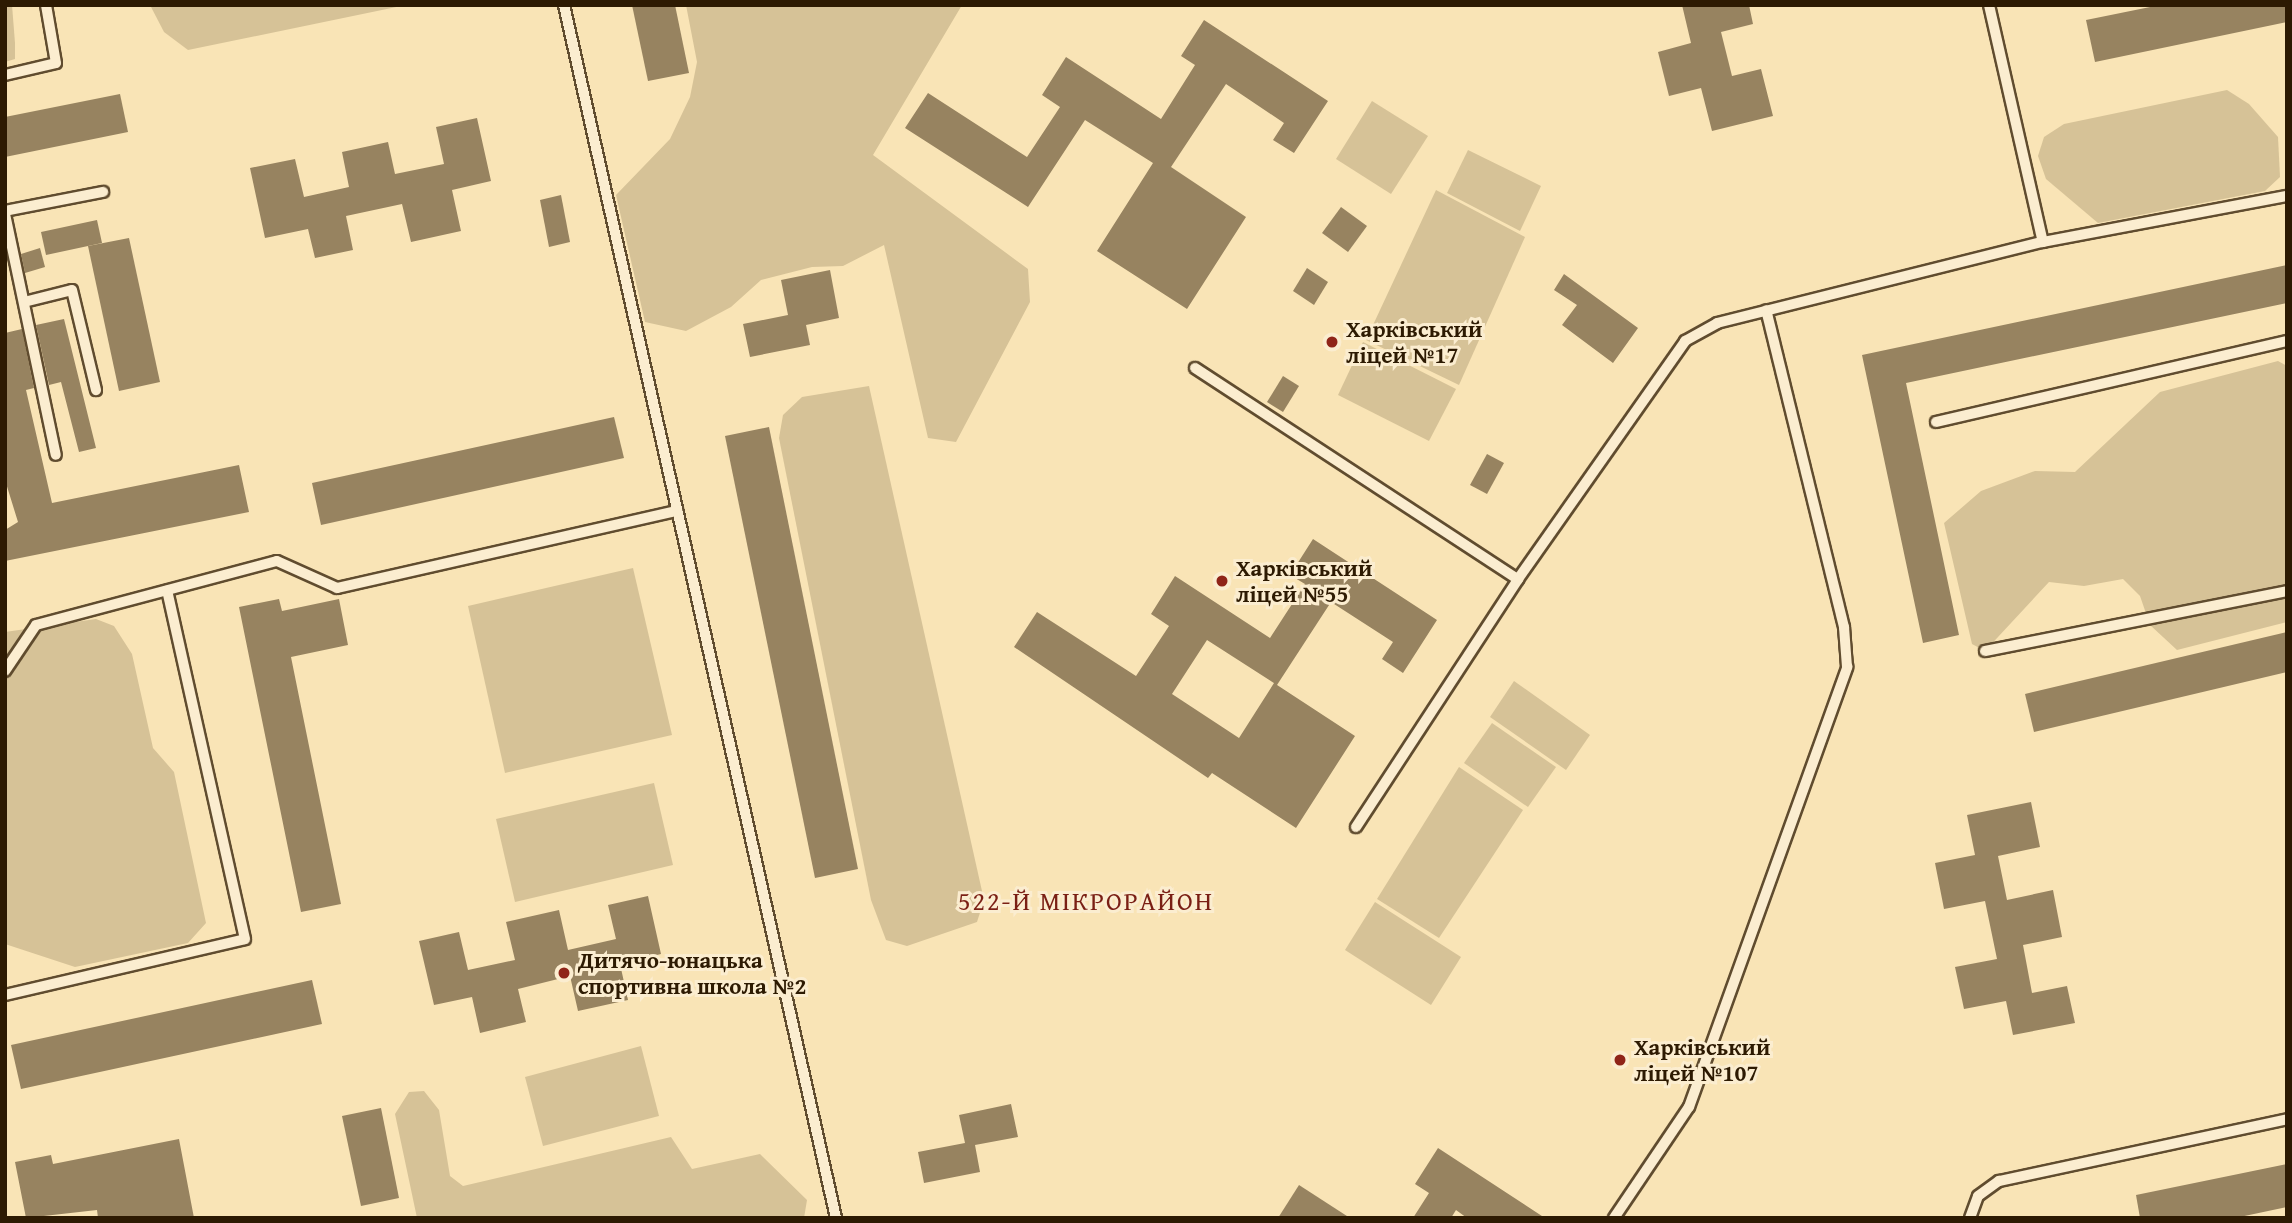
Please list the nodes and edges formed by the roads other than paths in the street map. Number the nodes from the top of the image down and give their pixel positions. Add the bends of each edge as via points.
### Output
1 (46, 5) edge
2 (564, 5) edge
3 (1989, 5) edge
4 (5, 75) edge
5 (103, 192) dead end
6 (2287, 196) edge
7 (5, 213) edge
8 (2043, 242) junction
9 (24, 302) junction
10 (1766, 310) junction
11 (2287, 341) edge
12 (1195, 368) dead end
13 (96, 390) dead end
14 (1936, 422) dead end
15 (56, 455) dead end
16 (677, 511) junction
17 (1518, 579) junction
18 (167, 591) junction
19 (2287, 591) edge
20 (1985, 651) dead end
21 (5, 671) edge
22 (1356, 827) dead end
23 (5, 995) edge
24 (2287, 1119) edge
25 (836, 1218) edge
26 (1614, 1218) edge
27 (1970, 1218) edge

1 - 4 lane via 57,64
2 - 16 lane
3 - 8 lane
5 - 7 lane
6 - 8 lane
7 - 9 lane
8 - 10 lane
9 - 13 lane via 72,290
9 - 15 lane
10 - 17 lane via 1717,323 1685,341
10 - 26 lane via 1844,627 1847,667 1689,1107
11 - 14 lane
12 - 17 lane
16 - 18 lane via 337,588 277,561
16 - 25 lane
17 - 22 lane
18 - 21 lane via 36,625
18 - 23 lane via 245,939
19 - 20 lane
24 - 27 lane via 1999,1181 1978,1196

